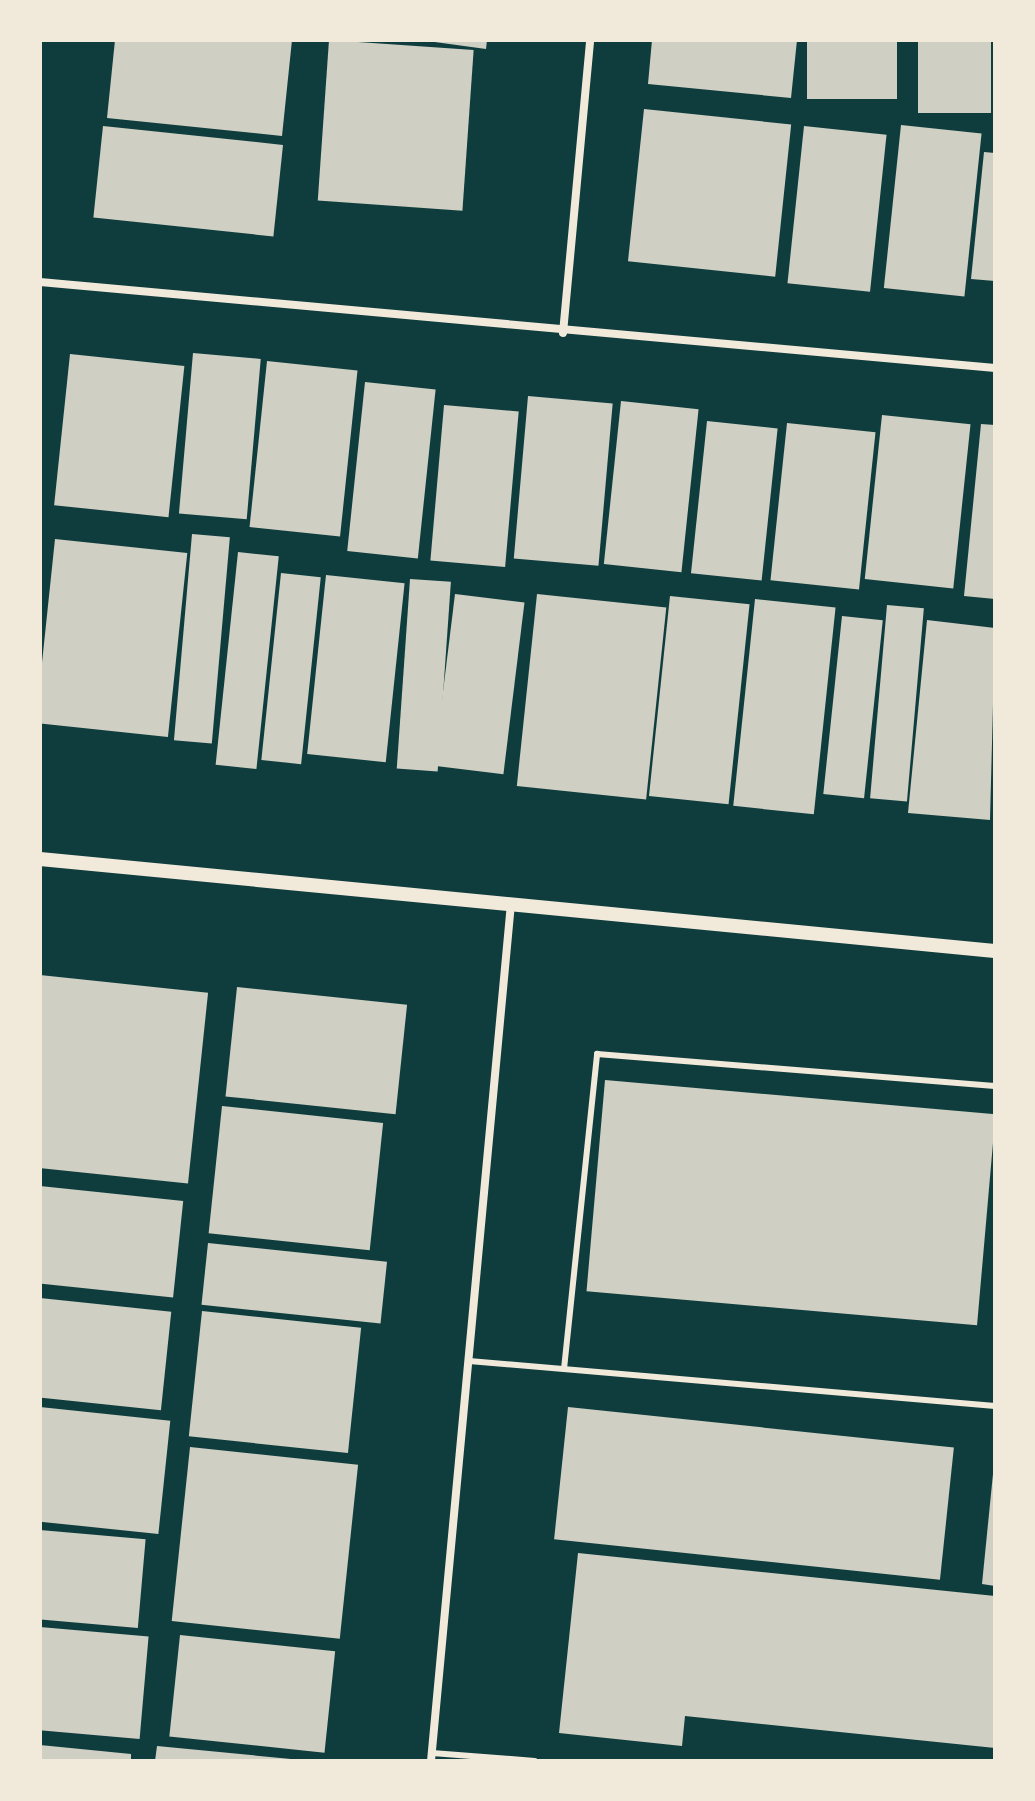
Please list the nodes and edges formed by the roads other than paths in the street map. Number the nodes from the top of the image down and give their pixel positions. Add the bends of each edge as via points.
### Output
1 (590, 40) edge
2 (40, 282) edge
3 (563, 333) junction
4 (995, 368) edge
5 (40, 859) edge
6 (511, 904) junction
7 (995, 951) edge
8 (995, 1086) edge
9 (469, 1361) junction
10 (564, 1369) junction
11 (995, 1406) edge
12 (431, 1757) edge
13 (535, 1761) edge

1 - 3 street
2 - 3 street
3 - 4 street
5 - 6 street
6 - 7 street
6 - 9 street
8 - 10 lane via 597,1054
9 - 10 lane
9 - 12 street
10 - 11 lane
12 - 13 lane

